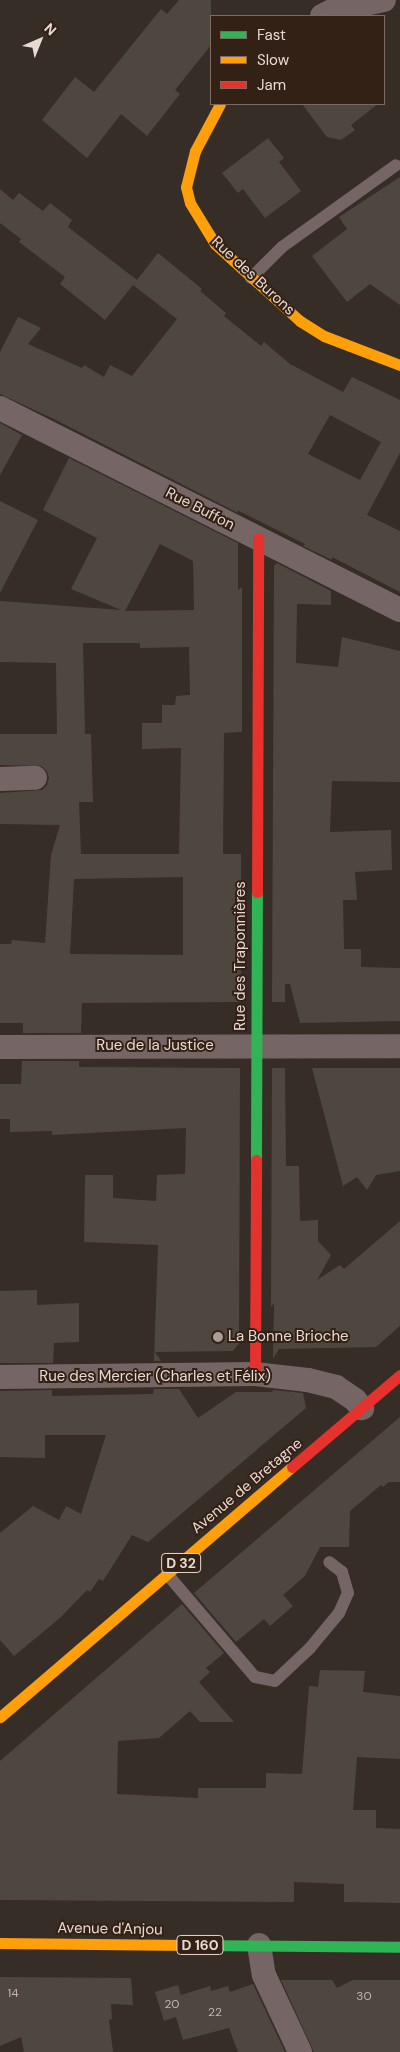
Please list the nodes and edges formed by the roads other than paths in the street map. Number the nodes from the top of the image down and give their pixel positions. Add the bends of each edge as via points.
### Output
1 (384, 0) edge
2 (326, 9) edge
3 (219, 105) edge
4 (396, 165) dead end
5 (251, 278) junction
6 (400, 366) edge
7 (0, 408) edge
8 (258, 538) junction
9 (400, 610) edge
10 (35, 778) dead end
11 (0, 779) edge
12 (255, 1045) junction
13 (400, 1046) edge
14 (0, 1047) edge
15 (254, 1374) junction
16 (400, 1375) edge
17 (0, 1377) edge
18 (362, 1408) junction
19 (329, 1562) dead end
20 (167, 1574) junction
21 (0, 1717) edge
22 (0, 1943) edge
23 (259, 1945) junction
24 (400, 1948) edge
25 (300, 2052) edge

1 - 2 street
3 - 5 street, Rue des Burons via 208,121 195,151 186,187 190,203 215,244
4 - 5 lane via 282,247
5 - 6 street, Rue des Burons via 300,321 324,336
7 - 8 street, Rue Buffon
8 - 9 street, Rue Buffon
8 - 12 street, Rue des Traponnières
10 - 11 street
12 - 13 street, Rue de la Justice
12 - 14 street, Rue de la Justice
12 - 15 street, Rue des Traponnières
15 - 17 street, Rue des Mercier (Charles et Félix)
15 - 18 street, Rue des Mercier (Charles et Félix) via 308,1380 336,1387
16 - 18 street, Avenue de Bretagne / D 32
18 - 20 street, Avenue de Bretagne / D 32
19 - 20 lane via 342,1572 348,1593 340,1613 275,1681 255,1677
20 - 21 street, Avenue de Bretagne / D 32
22 - 23 street, Avenue d'Anjou / D 160
23 - 24 street, Avenue d'Anjou / D 160
23 - 25 street via 264,1975

